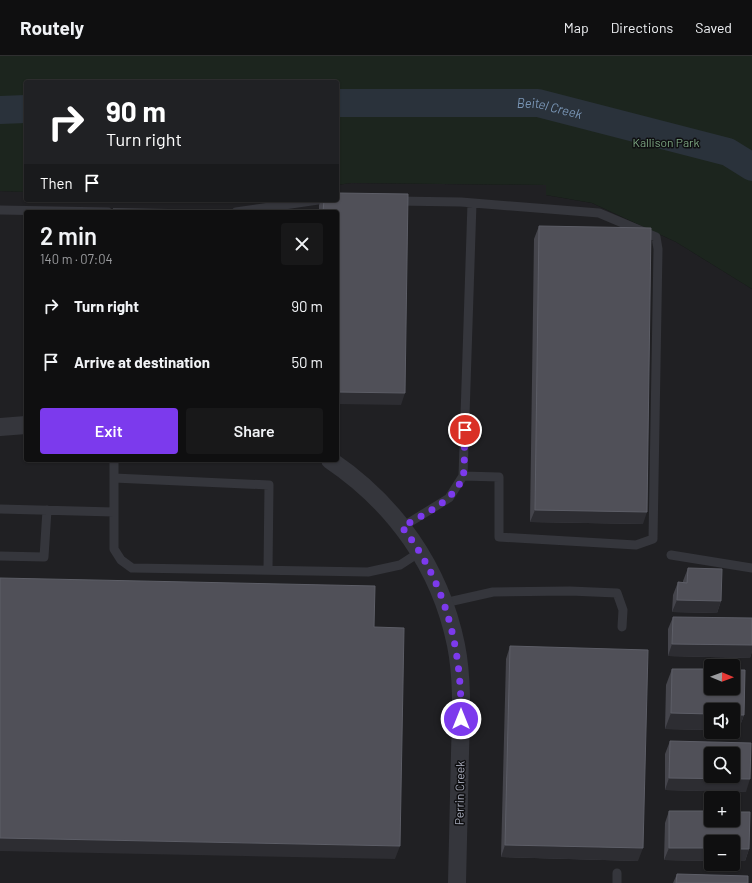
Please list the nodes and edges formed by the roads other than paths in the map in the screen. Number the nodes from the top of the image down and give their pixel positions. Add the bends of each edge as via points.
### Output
1 (383, 200) edge
2 (311, 202) edge
3 (472, 203) junction
4 (291, 208) edge
5 (0, 210) edge
6 (266, 210) edge
7 (24, 211) edge
8 (24, 425) edge
9 (0, 427) edge
10 (114, 462) edge
11 (333, 462) edge
12 (463, 476) junction
13 (114, 478) junction
14 (0, 509) edge
15 (47, 510) junction
16 (114, 512) junction
17 (402, 527) junction
18 (420, 552) junction
19 (671, 555) dead end
20 (0, 556) edge
21 (752, 568) edge
22 (268, 570) junction
23 (444, 603) junction
24 (622, 627) dead end
25 (617, 873) dead end
26 (457, 883) edge
27 (617, 883) edge

1 - 3 lane
2 - 4 lane
3 - 12 lane
3 - 12 lane via 599,213 656,237 658,249 653,538 636,545 500,537 499,477
4 - 6 lane
5 - 7 lane
8 - 9 street
10 - 13 lane
11 - 17 street, Perrin Creek via 371,492
12 - 17 lane via 449,498
13 - 16 lane
13 - 22 lane via 269,485
14 - 15 lane
15 - 16 lane
15 - 20 lane via 44,558
16 - 22 lane via 114,548 121,560 132,568
17 - 18 street, Perrin Creek
18 - 22 lane via 400,565 368,572
18 - 23 street, Perrin Creek
19 - 21 lane
23 - 24 lane via 493,592 570,590 617,593 623,610
23 - 26 street, Perrin Creek via 456,645 460,674
25 - 27 lane

